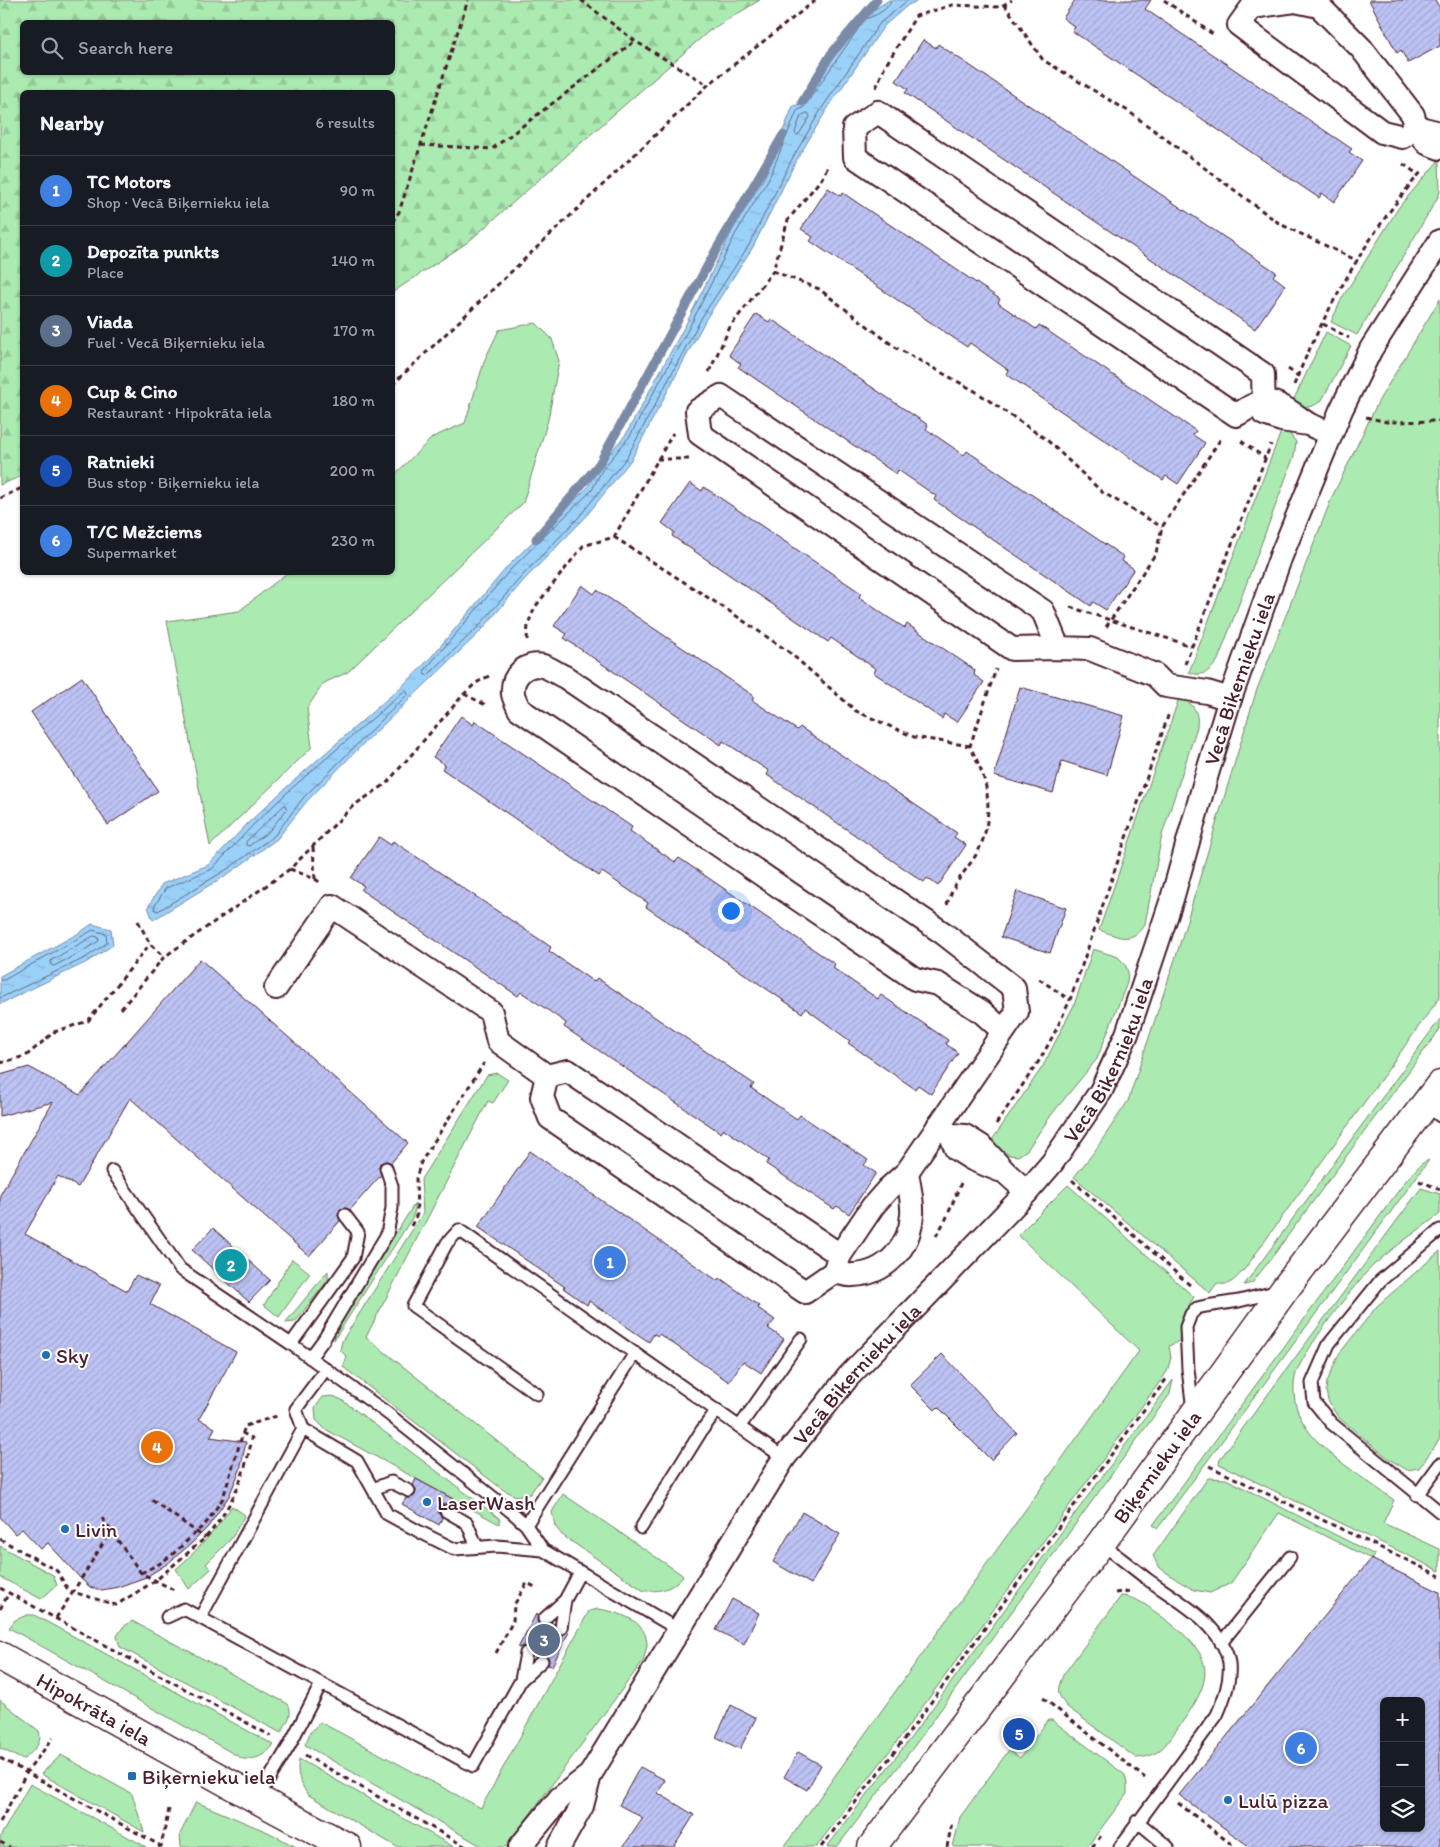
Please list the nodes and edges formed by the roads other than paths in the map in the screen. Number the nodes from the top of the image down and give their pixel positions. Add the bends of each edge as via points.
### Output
1 (1416, 127) junction
2 (1440, 132) edge
3 (1440, 148) edge
4 (1440, 241) edge
5 (1277, 409) junction
6 (1332, 434) junction
7 (1058, 648) junction
8 (1230, 699) junction
9 (276, 988) dead end
10 (1003, 1031) junction
11 (547, 1076) junction
12 (1435, 1101) edge
13 (945, 1131) junction
14 (386, 1168) dead end
15 (112, 1171) dead end
16 (907, 1172) junction
17 (1027, 1192) junction
18 (345, 1216) dead end
19 (1440, 1230) edge
20 (837, 1264) junction
21 (1285, 1290) junction
22 (802, 1338) dead end
23 (291, 1344) junction
24 (635, 1353) junction
25 (310, 1358) junction
26 (326, 1369) junction
27 (537, 1394) dead end
28 (717, 1410) junction
29 (1194, 1415) junction
30 (740, 1426) junction
31 (303, 1429) junction
32 (784, 1458) junction
33 (1440, 1464) edge
34 (373, 1489) junction
35 (410, 1491) dead end
36 (1417, 1495) junction
37 (1439, 1510) edge
38 (446, 1511) dead end
39 (526, 1526) junction
40 (642, 1528) dead end
41 (1101, 1543) junction
42 (477, 1547) junction
43 (542, 1550) junction
44 (1290, 1558) dead end
45 (580, 1572) junction
46 (565, 1600) junction
47 (167, 1617) dead end
48 (200, 1618) junction
49 (544, 1619) dead end
50 (561, 1628) dead end
51 (679, 1630) junction
52 (1221, 1643) junction
53 (526, 1652) dead end
54 (0, 1656) edge
55 (542, 1661) dead end
56 (521, 1680) junction
57 (321, 1684) junction
58 (590, 1775) junction
59 (257, 1799) junction
60 (1137, 1821) junction
61 (346, 1847) edge
62 (520, 1847) edge
63 (560, 1847) edge
64 (872, 1847) edge
65 (1120, 1847) edge
66 (1168, 1847) edge

1 - 1 street via 1403,137 1382,132 1239,25 1252,7 1295,1 1319,6 1361,48 1413,115
1 - 2 street
1 - 3 street via 1427,143
4 - 6 street, Vecā Biķernieku iela via 1371,349
5 - 5 street via 1236,415 855,157 854,128 878,112 886,117 1263,374
5 - 6 street
6 - 8 street, Vecā Biķernieku iela via 1281,556
7 - 7 street via 1043,611 721,396 697,411 700,434 1012,649
7 - 8 street via 1090,649 1154,676 1166,686 1179,683
8 - 17 street, Vecā Biķernieku iela via 1172,899 1126,1034 1101,1091
9 - 11 street via 332,906 490,1012 498,1041
10 - 10 street via 982,1012 938,984 914,979 519,709 513,694 514,682 521,670 533,665 545,666 565,677 943,934 1014,988 1017,1012
10 - 13 street
11 - 20 street via 568,1071
11 - 20 street via 542,1097 550,1118 805,1292
12 - 21 main road, Biķernieku iela
13 - 16 street
13 - 17 street via 965,1136 977,1153
14 - 25 lane via 392,1186 392,1208 386,1234
15 - 23 lane via 180,1269
16 - 20 street via 872,1206
16 - 20 street via 913,1213 910,1233 902,1248 889,1262 873,1271 852,1275
17 - 32 street, Vecā Biķernieku iela via 848,1377
18 - 23 lane via 358,1232 353,1258
19 - 36 lane via 1380,1281 1328,1344 1312,1382 1314,1402 1331,1423
21 - 29 main road, Biķernieku iela
21 - 29 lane via 1197,1308 1191,1314 1186,1326
22 - 30 lane
23 - 25 lane
24 - 27 lane via 459,1230 447,1244 413,1306
24 - 28 lane
24 - 39 lane
25 - 26 lane
26 - 31 lane via 296,1409
26 - 39 lane via 387,1413
28 - 30 lane
28 - 40 lane
29 - 41 main road, Biķernieku iela
30 - 32 lane
31 - 34 lane via 357,1461
31 - 48 lane
32 - 51 street, Vecā Biķernieku iela
33 - 36 lane
34 - 35 lane via 391,1482
34 - 42 lane via 387,1514 454,1549
36 - 37 lane
38 - 42 lane via 467,1523
39 - 43 lane
41 - 52 lane via 1196,1614
41 - 64 main road, Biķernieku iela
42 - 43 lane
43 - 45 lane
44 - 52 lane
45 - 46 lane
45 - 51 lane
46 - 49 lane
46 - 50 lane
47 - 48 lane via 184,1609
48 - 57 lane
51 - 58 street, Vecā Biķernieku iela
52 - 60 lane via 1229,1663 1228,1682 1217,1715
53 - 56 lane
54 - 59 main road, Hipokrāta iela
55 - 56 lane
56 - 57 lane via 473,1766
57 - 59 lane
58 - 62 street, Vecā Biķernieku iela via 560,1798
58 - 63 street, Vecā Biķernieku iela via 582,1806
59 - 61 main road, Hipokrāta iela
60 - 65 lane
60 - 66 lane

